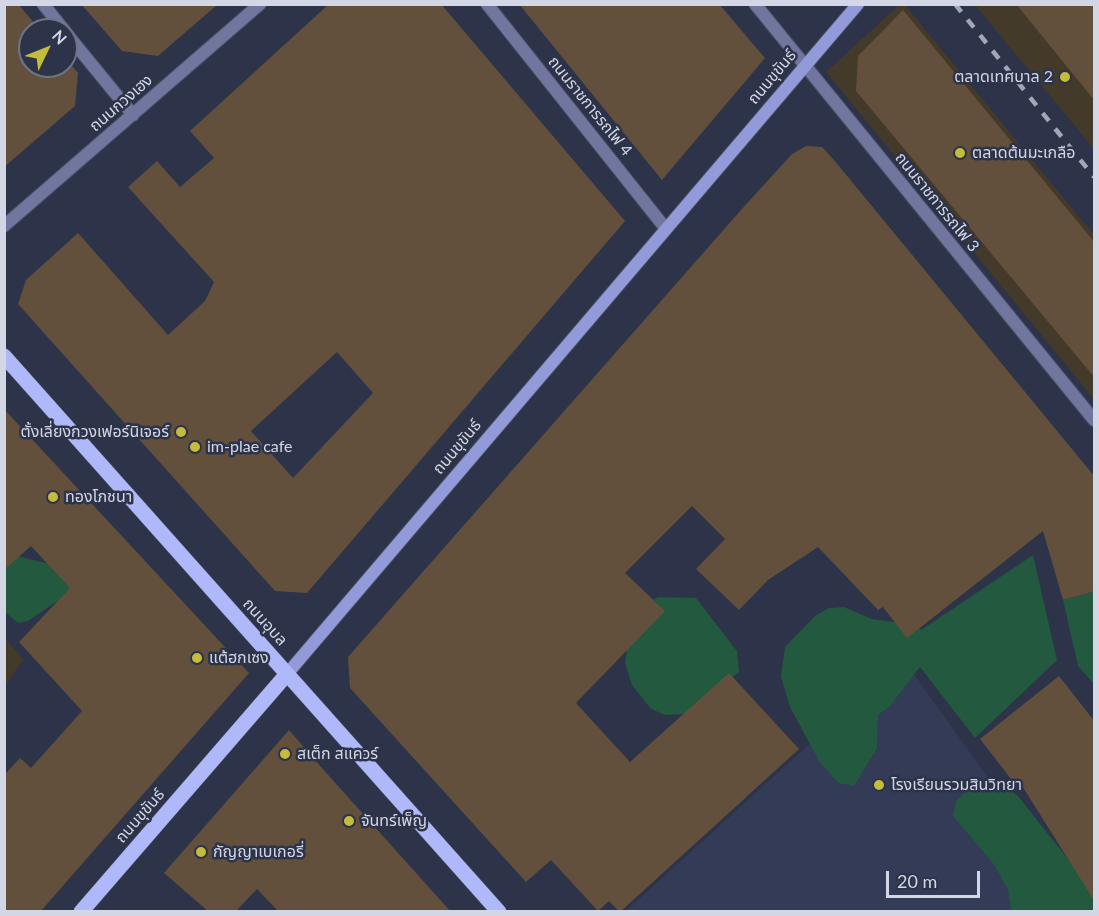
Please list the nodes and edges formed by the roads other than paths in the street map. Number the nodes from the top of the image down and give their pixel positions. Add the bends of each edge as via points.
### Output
1 (43, 4) edge
2 (260, 4) edge
3 (487, 4) edge
4 (755, 4) edge
5 (858, 4) edge
6 (54, 18) edge
7 (78, 48) edge
8 (804, 67) junction
9 (133, 115) junction
10 (4, 226) edge
11 (666, 229) junction
12 (4, 356) edge
13 (1095, 420) edge
14 (287, 674) junction
15 (81, 912) edge
16 (499, 912) edge

1 - 6 street
2 - 9 street, ถนนกวงเฮง
3 - 11 street, ถนนราชการรถไฟ 4
4 - 8 street, ถนนราชการรถไฟ 3
5 - 8 main road, ถนนขุขันธ์
7 - 9 street
8 - 11 main road, ถนนขุขันธ์
8 - 13 street, ถนนราชการรถไฟ 3
9 - 10 street, ถนนกวงเฮง
11 - 14 main road, ถนนขุขันธ์
12 - 14 main road, ถนนอุบล
14 - 15 main road, ถนนขุขันธ์
14 - 16 main road, ถนนอุบล

